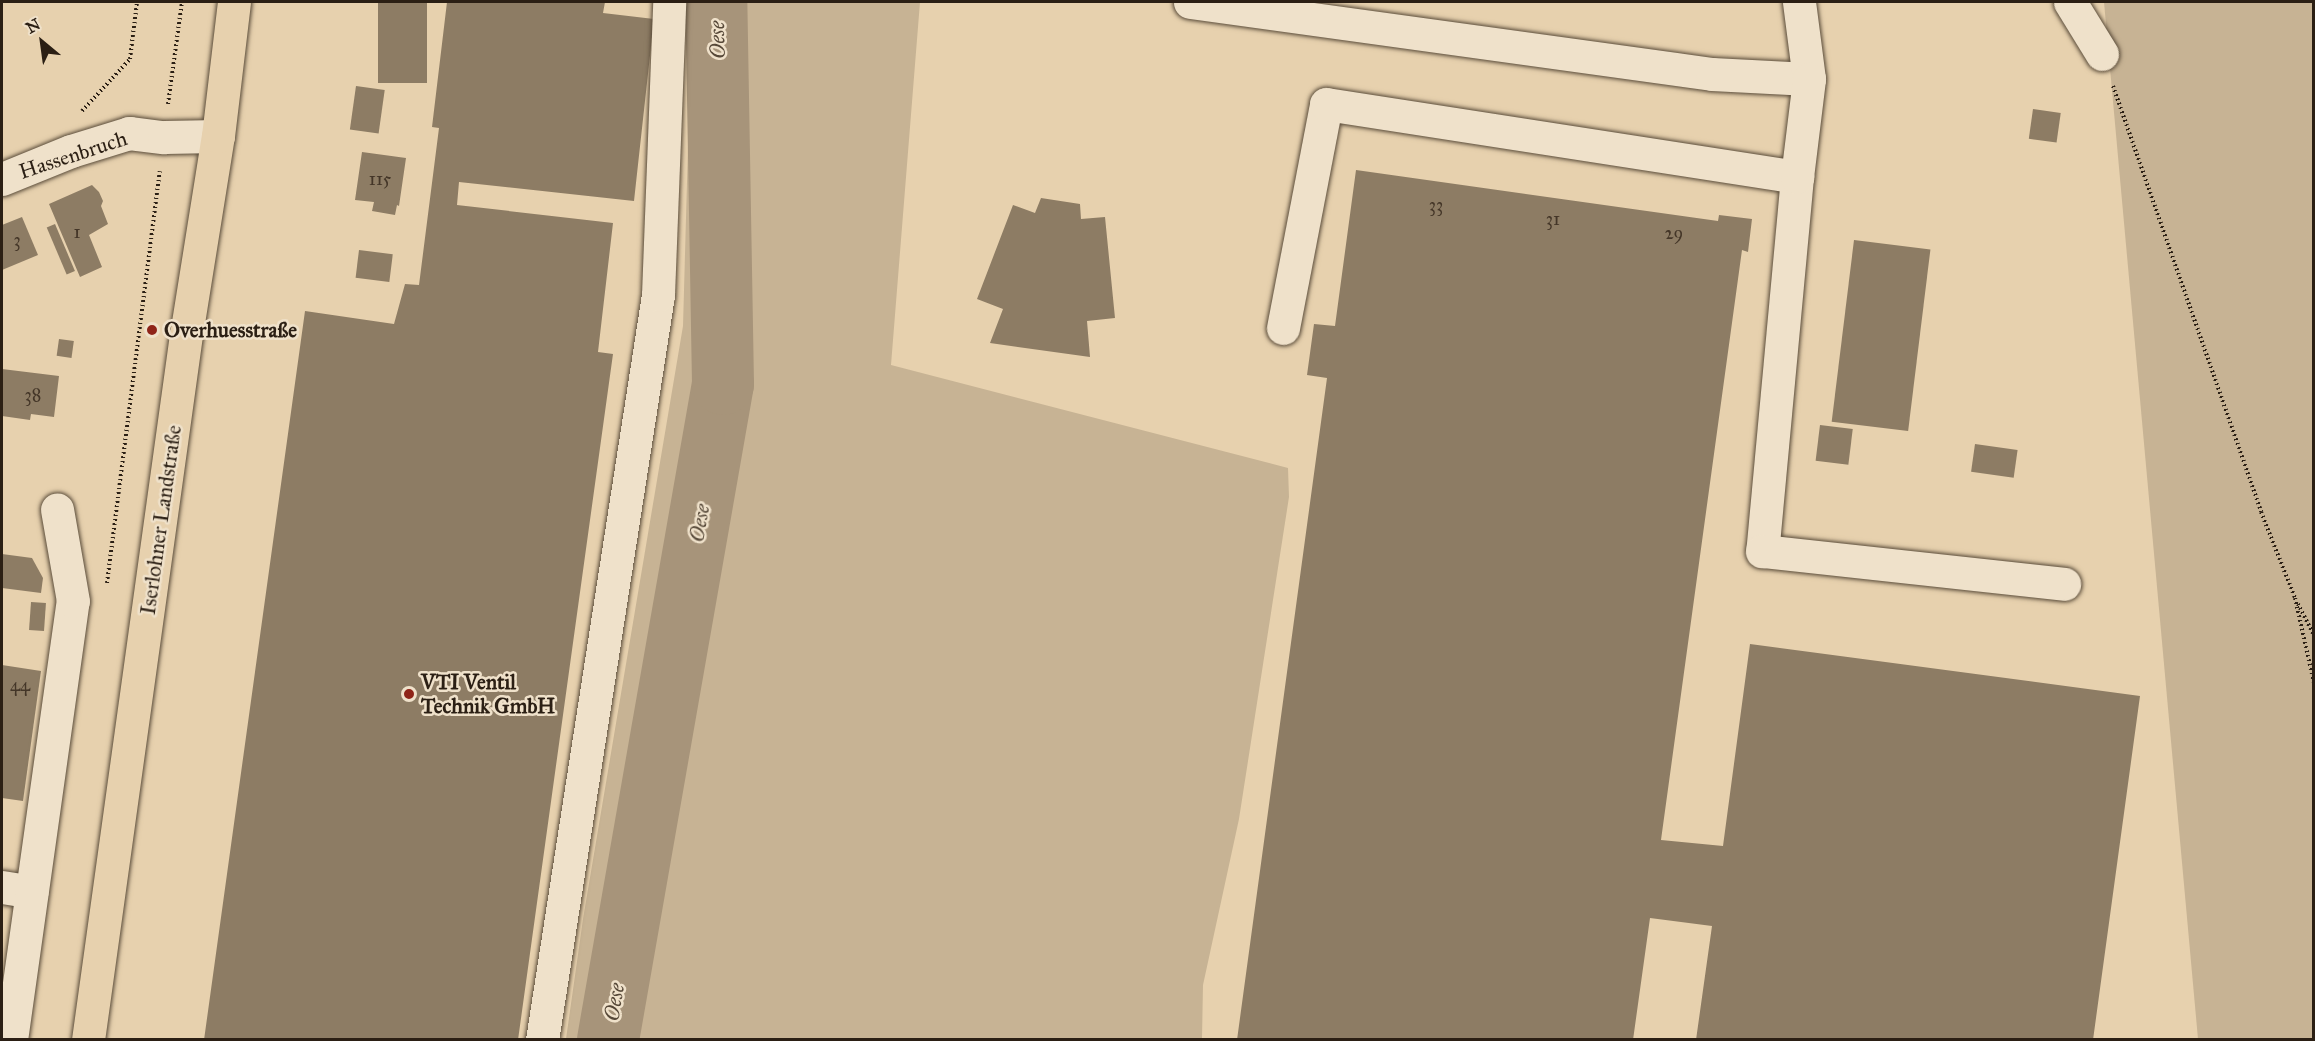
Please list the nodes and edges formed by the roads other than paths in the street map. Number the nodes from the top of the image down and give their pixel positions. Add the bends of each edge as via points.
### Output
1 (234, 2) edge
2 (669, 2) edge
3 (1190, 2) edge
4 (1799, 2) edge
5 (2070, 2) edge
6 (2102, 54) road end
7 (1809, 79) junction
8 (218, 135) junction
9 (1797, 177) junction
10 (2, 179) edge
11 (1283, 328) dead end
12 (57, 509) dead end
13 (2064, 584) dead end
14 (17, 890) edge
15 (10, 1040) edge
16 (88, 1040) edge
17 (542, 1040) edge

1 - 8 main road, Iserlohner Landstraße
2 - 17 street via 658,295
3 - 7 street via 1712,75
4 - 7 street
5 - 6 street
7 - 9 street
8 - 10 street, Hassenbruch via 164,137 129,133 51,158
8 - 16 main road, Iserlohner Landstraße via 186,335
9 - 11 street via 1326,104
9 - 13 street via 1762,551
12 - 14 street via 73,602
14 - 15 street

